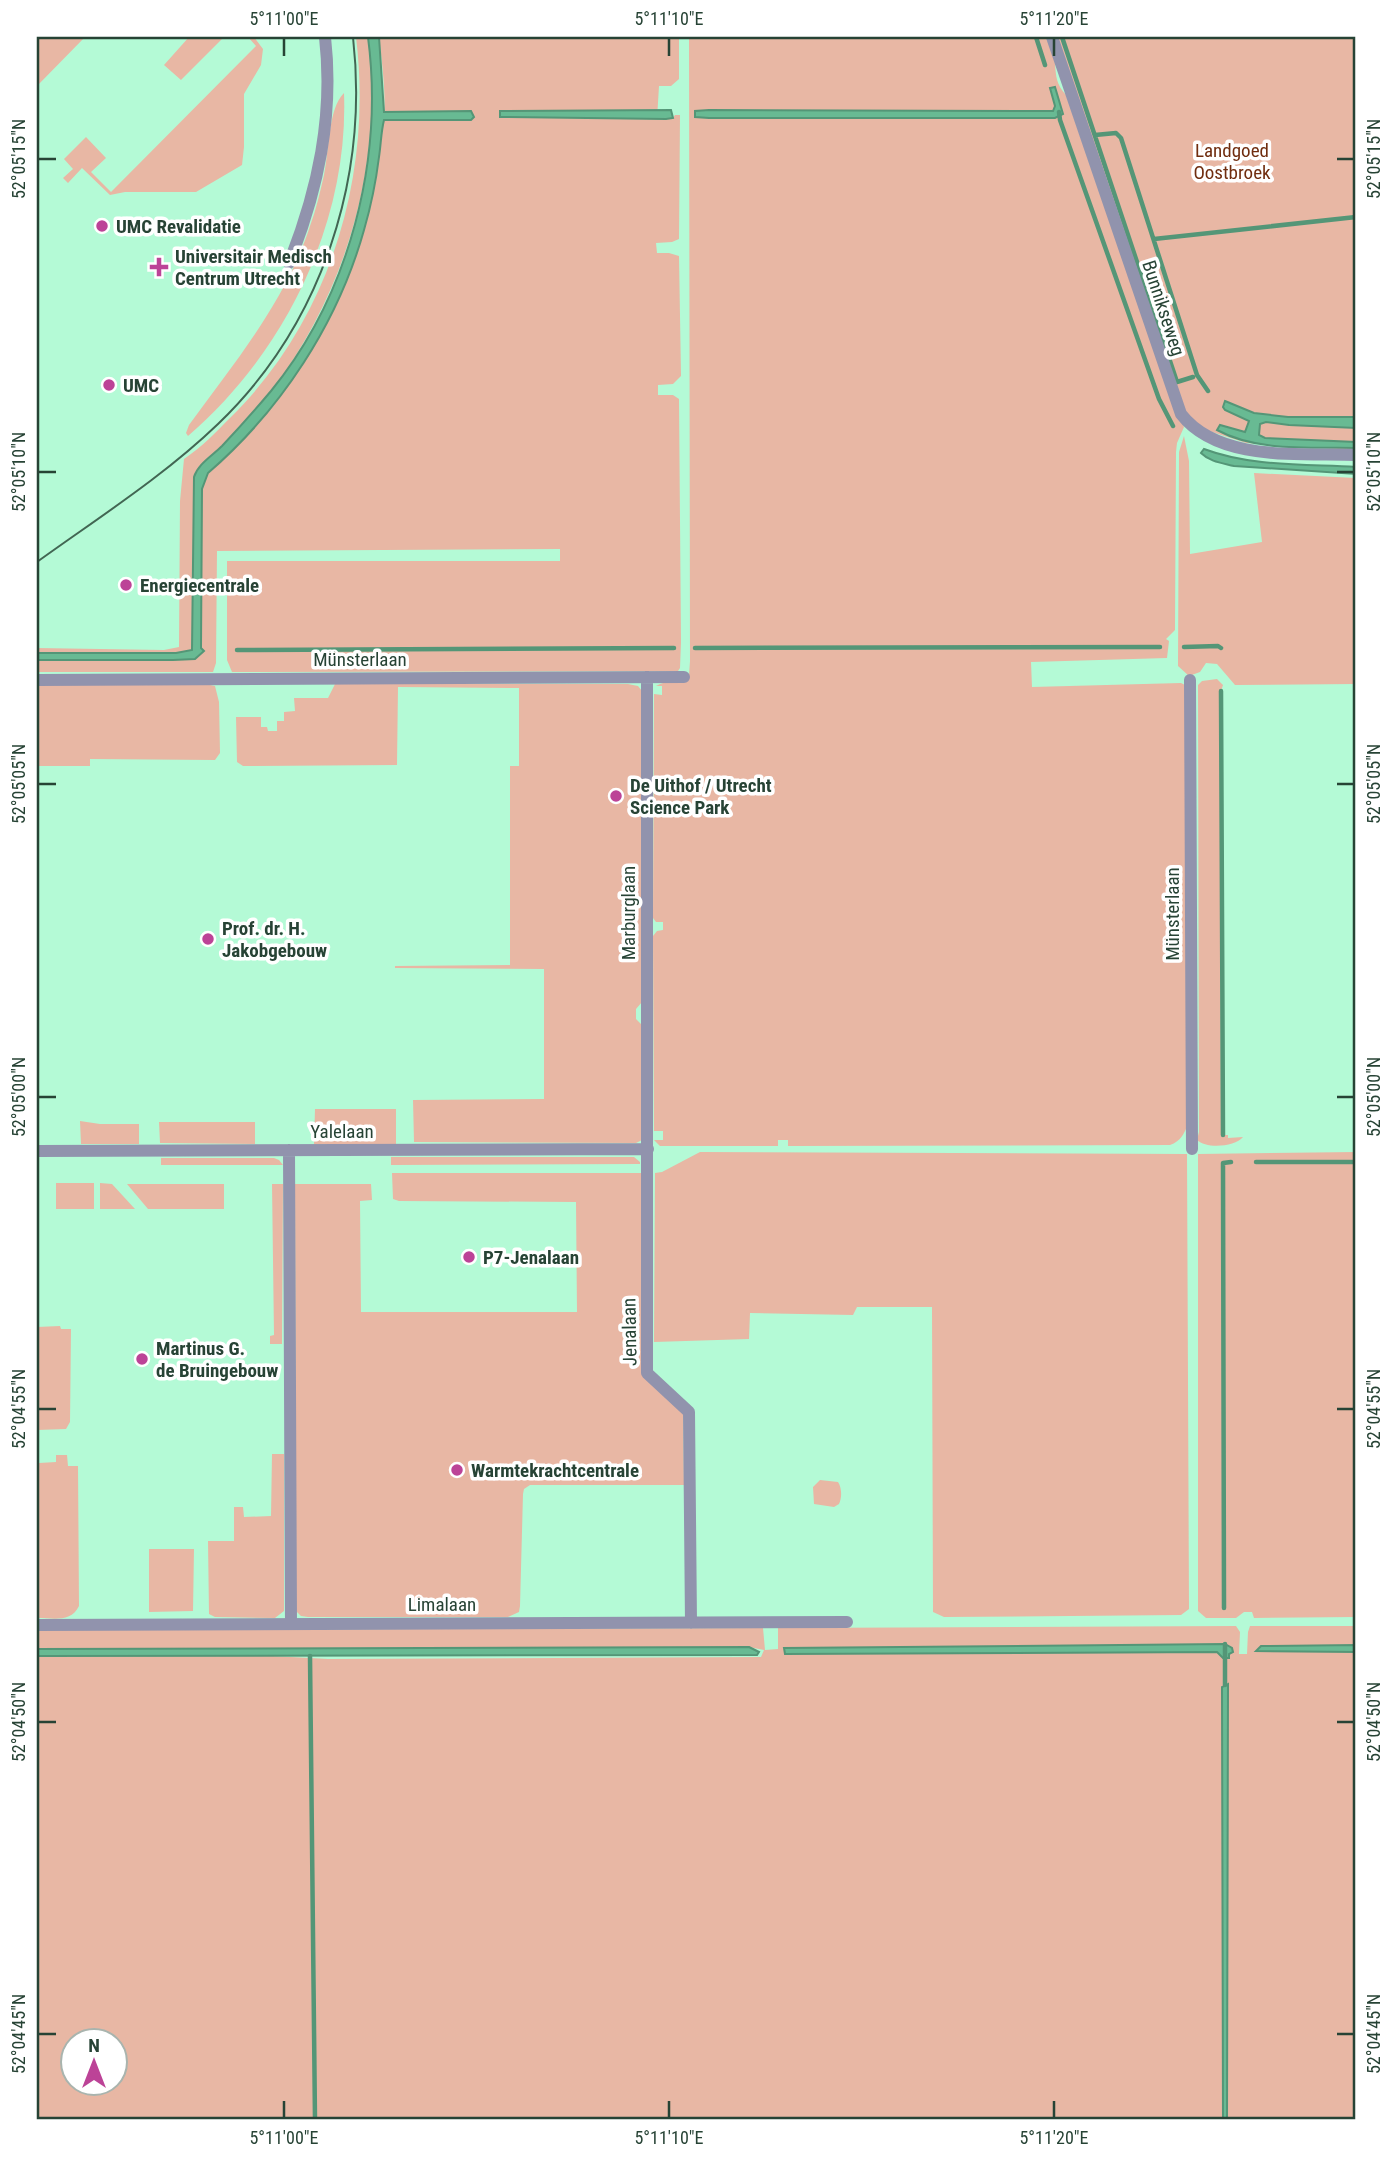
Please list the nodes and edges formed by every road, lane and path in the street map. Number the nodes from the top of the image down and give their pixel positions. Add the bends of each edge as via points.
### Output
1 (325, 37) edge
2 (1052, 37) edge
3 (289, 263) dead end
4 (1356, 455) edge
5 (647, 677) junction
6 (684, 677) dead end
7 (37, 680) edge
8 (1190, 680) dead end
9 (648, 1149) junction
10 (1192, 1149) dead end
11 (289, 1150) junction
12 (37, 1151) edge
13 (847, 1622) dead end
14 (691, 1623) junction
15 (291, 1624) junction
16 (37, 1625) edge

1 - 3 street via 328,93 322,154 310,207
2 - 4 street, Bunnikseweg via 1181,414 1198,432 1229,446
5 - 6 street, Münsterlaan
5 - 7 street, Münsterlaan
5 - 9 street, Marburglaan
8 - 10 street, Münsterlaan
9 - 11 street, Yalelaan
9 - 14 street, Jenalaan via 647,1373 689,1412
11 - 12 street, Yalelaan
11 - 15 street
13 - 14 street, Limalaan
14 - 15 street, Limalaan
15 - 16 street, Limalaan

